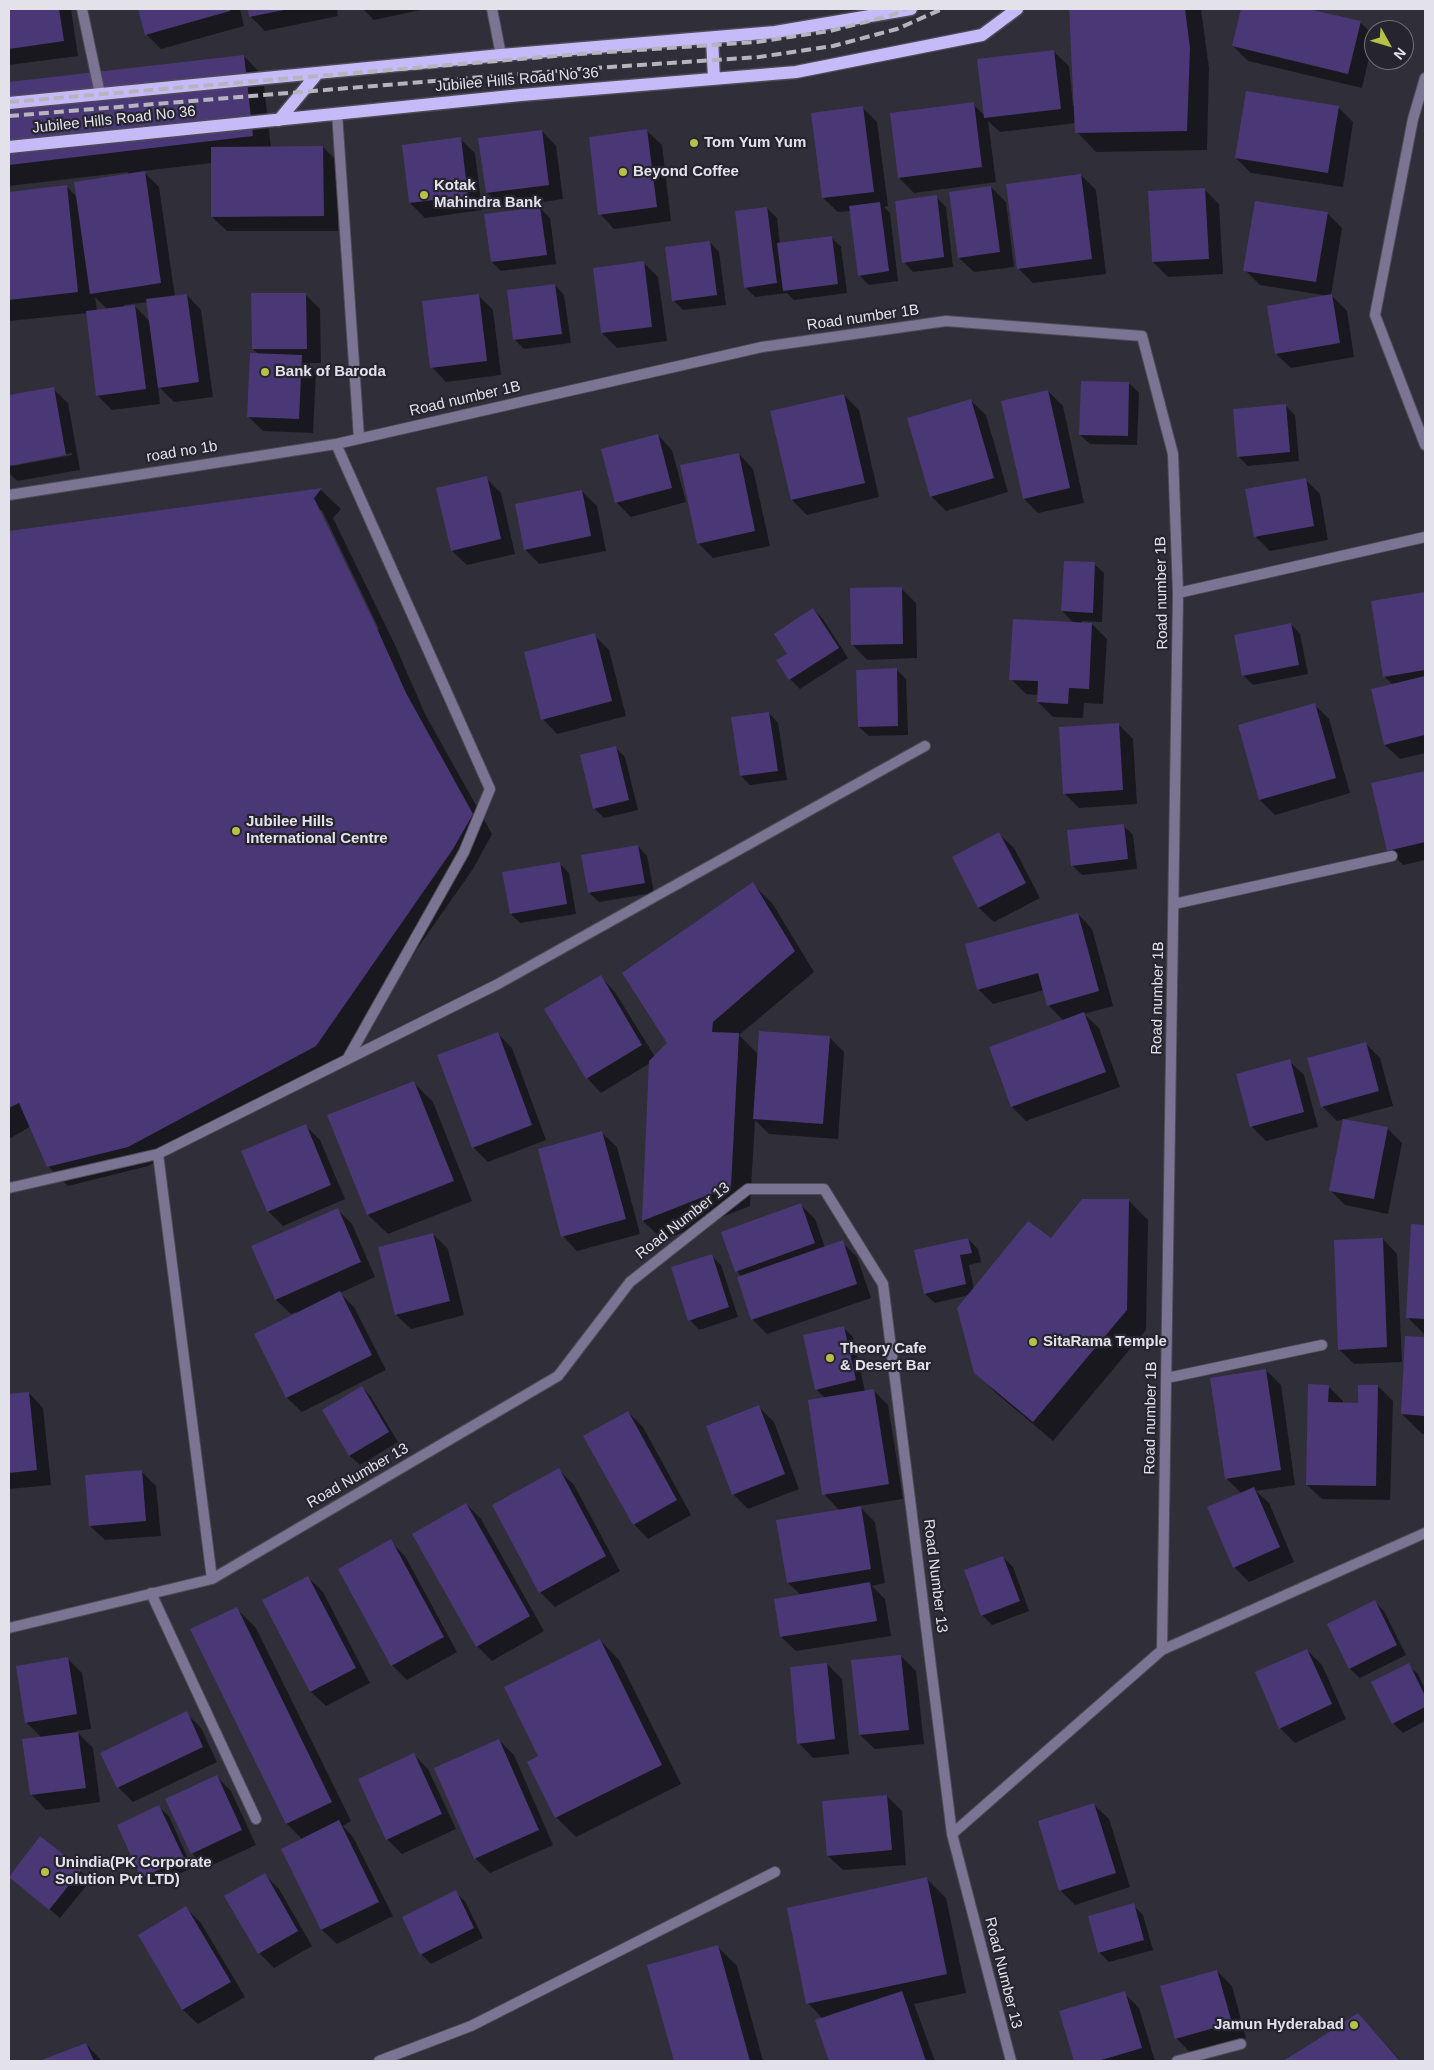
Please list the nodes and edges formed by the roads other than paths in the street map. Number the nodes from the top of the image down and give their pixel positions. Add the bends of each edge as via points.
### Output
1 (82, 9) edge
2 (492, 9) edge
3 (911, 9) edge
4 (1017, 9) edge
5 (712, 38) junction
6 (501, 55) junction
7 (317, 74) junction
8 (1425, 78) edge
9 (714, 79) junction
10 (100, 94) junction
11 (9, 103) edge
12 (337, 113) junction
13 (279, 120) junction
14 (9, 147) edge
15 (359, 438) junction
16 (336, 444) junction
17 (1425, 445) edge
18 (9, 495) edge
19 (1425, 537) edge
20 (1178, 593) junction
21 (925, 746) dead end
22 (1392, 856) dead end
23 (1174, 904) junction
24 (348, 1058) junction
25 (158, 1154) junction
26 (9, 1188) edge
27 (1322, 1345) dead end
28 (1167, 1378) junction
29 (1425, 1533) edge
30 (212, 1579) junction
31 (151, 1593) junction
32 (9, 1628) edge
33 (1162, 1650) junction
34 (256, 1819) dead end
35 (952, 1834) junction
36 (775, 1872) dead end
37 (1241, 2044) dead end
38 (379, 2061) edge
39 (1011, 2061) edge
40 (1178, 2061) edge

1 - 10 street
2 - 6 street
3 - 5 main road, Jubilee Hills Road No 36 via 775,32
4 - 9 main road, Jubilee Hills Road No 36 via 982,35 796,72
5 - 6 main road, Jubilee Hills Road No 36
5 - 9 main road
6 - 7 main road, Jubilee Hills Road No 36
7 - 10 main road, Jubilee Hills Road No 36
7 - 13 main road
8 - 17 street via 1413,119 1375,315
9 - 12 main road, Jubilee Hills Road No 36
10 - 11 main road, Jubilee Hills Road No 36
12 - 13 main road, Jubilee Hills Road No 36
12 - 15 street
13 - 14 main road, Jubilee Hills Road No 36
15 - 16 street, road no 1b
15 - 20 street, Road number 1B via 762,347 946,321 1142,336 1174,454
16 - 18 street, road no 1b
16 - 24 street via 490,789 464,852
19 - 20 street
20 - 23 street, Road number 1B
21 - 24 street via 498,984
22 - 23 street
23 - 28 street, Road number 1B
24 - 25 street
25 - 26 street
25 - 30 street
27 - 28 street
28 - 33 street, Road number 1B
29 - 33 street
30 - 31 street, Road Number 13
30 - 35 street, Road Number 13 via 558,1376 630,1282 748,1189 824,1189 883,1284
31 - 32 street, Road Number 13
31 - 34 street
33 - 35 street
35 - 39 street, Road Number 13
36 - 38 street via 471,2026
37 - 40 street

